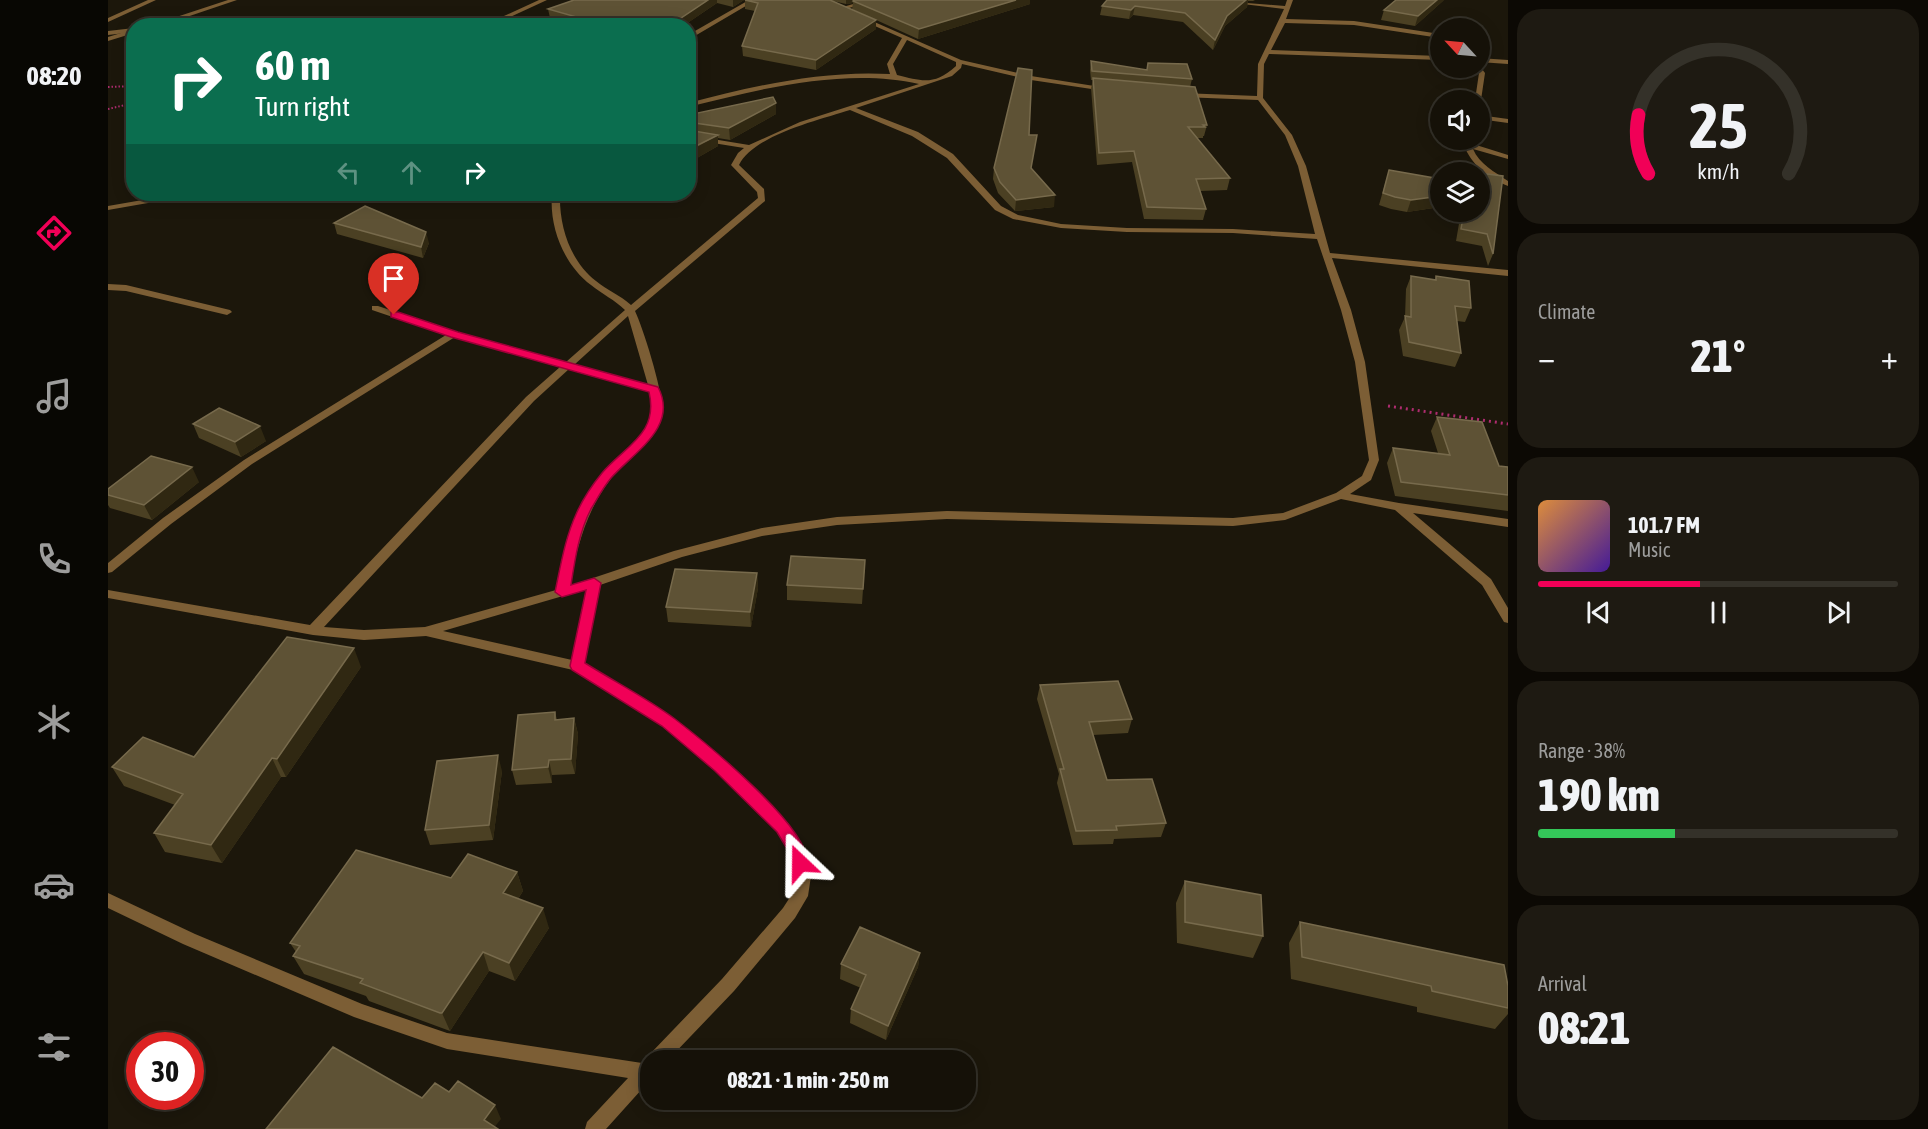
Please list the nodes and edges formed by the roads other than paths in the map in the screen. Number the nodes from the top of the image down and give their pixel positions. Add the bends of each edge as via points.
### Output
1 (153, 0) edge
2 (234, 0) edge
3 (544, 0) edge
4 (753, 0) edge
5 (873, 0) edge
6 (1212, 0) edge
7 (1288, 4) edge
8 (830, 5) edge
9 (839, 9) junction
10 (848, 13) edge
11 (857, 16) edge
12 (177, 18) edge
13 (503, 18) edge
14 (108, 20) edge
15 (1283, 21) junction
16 (126, 32) edge
17 (108, 33) edge
18 (126, 33) edge
19 (696, 33) edge
20 (1430, 34) edge
21 (906, 37) junction
22 (108, 39) edge
23 (1266, 52) junction
24 (1430, 58) edge
25 (959, 61) junction
26 (1490, 61) edge
27 (1508, 62) edge
28 (894, 76) junction
29 (925, 83) junction
30 (1113, 89) edge
31 (1171, 94) edge
32 (1260, 98) junction
33 (696, 102) edge
34 (850, 108) junction
35 (1490, 119) edge
36 (1508, 122) edge
37 (696, 138) edge
38 (749, 147) junction
39 (1472, 150) edge
40 (1488, 150) edge
41 (1508, 158) edge
42 (1508, 184) edge
43 (148, 201) edge
44 (555, 201) edge
45 (108, 208) edge
46 (1320, 237) junction
47 (1326, 255) junction
48 (1508, 273) edge
49 (108, 286) edge
50 (375, 308) dead end
51 (630, 310) junction
52 (227, 312) dead end
53 (454, 334) junction
54 (567, 366) junction
55 (654, 390) junction
56 (1340, 495) junction
57 (1399, 507) junction
58 (1508, 523) edge
59 (108, 569) edge
60 (594, 583) junction
61 (562, 592) junction
62 (108, 594) edge
63 (1508, 619) edge
64 (313, 630) junction
65 (425, 632) junction
66 (577, 666) junction
67 (108, 900) edge
68 (666, 1050) edge
69 (640, 1065) edge
70 (640, 1078) edge
71 (594, 1129) edge

1 - 14 street
2 - 12 street
3 - 13 street
4 - 19 street
5 - 9 street
6 - 7 street
7 - 15 street
8 - 9 street
9 - 10 street
11 - 21 street
15 - 20 street via 1354,23
15 - 23 street
16 - 17 street
18 - 22 street
21 - 25 street
21 - 28 street via 890,64
23 - 24 street
23 - 32 street via 1259,77
25 - 29 street via 956,71
25 - 30 street via 1031,78
26 - 27 street
28 - 29 street
28 - 33 street via 776,85
29 - 34 street
31 - 32 street
32 - 46 street via 1288,135 1302,166
34 - 38 street
34 - 46 street via 915,134 950,156 998,208 1016,217 1061,226
35 - 36 street
37 - 38 street
38 - 51 street via 738,156 735,165 761,191 762,199
39 - 42 street via 1478,163
40 - 41 street
43 - 45 street
44 - 51 street via 561,237 574,262 590,281
46 - 47 street
47 - 48 street
47 - 56 street via 1360,362 1374,460 1367,478
49 - 52 street
50 - 53 street
51 - 54 street
51 - 55 street
53 - 54 street
53 - 59 street via 248,462
54 - 55 street
54 - 64 street via 530,399
55 - 61 street via 658,408 650,434 606,476 584,510 572,541
56 - 57 street
56 - 60 street via 1285,516 1233,522 947,515 837,521 762,532 678,554
57 - 58 street
57 - 63 street via 1487,582
60 - 61 street
60 - 66 street
61 - 65 street
62 - 64 street
64 - 65 street via 364,635
65 - 66 street
66 - 68 street via 667,722 721,766 783,827 797,851 803,876 800,896 789,913
67 - 69 street via 340,1003 447,1041
70 - 71 street

